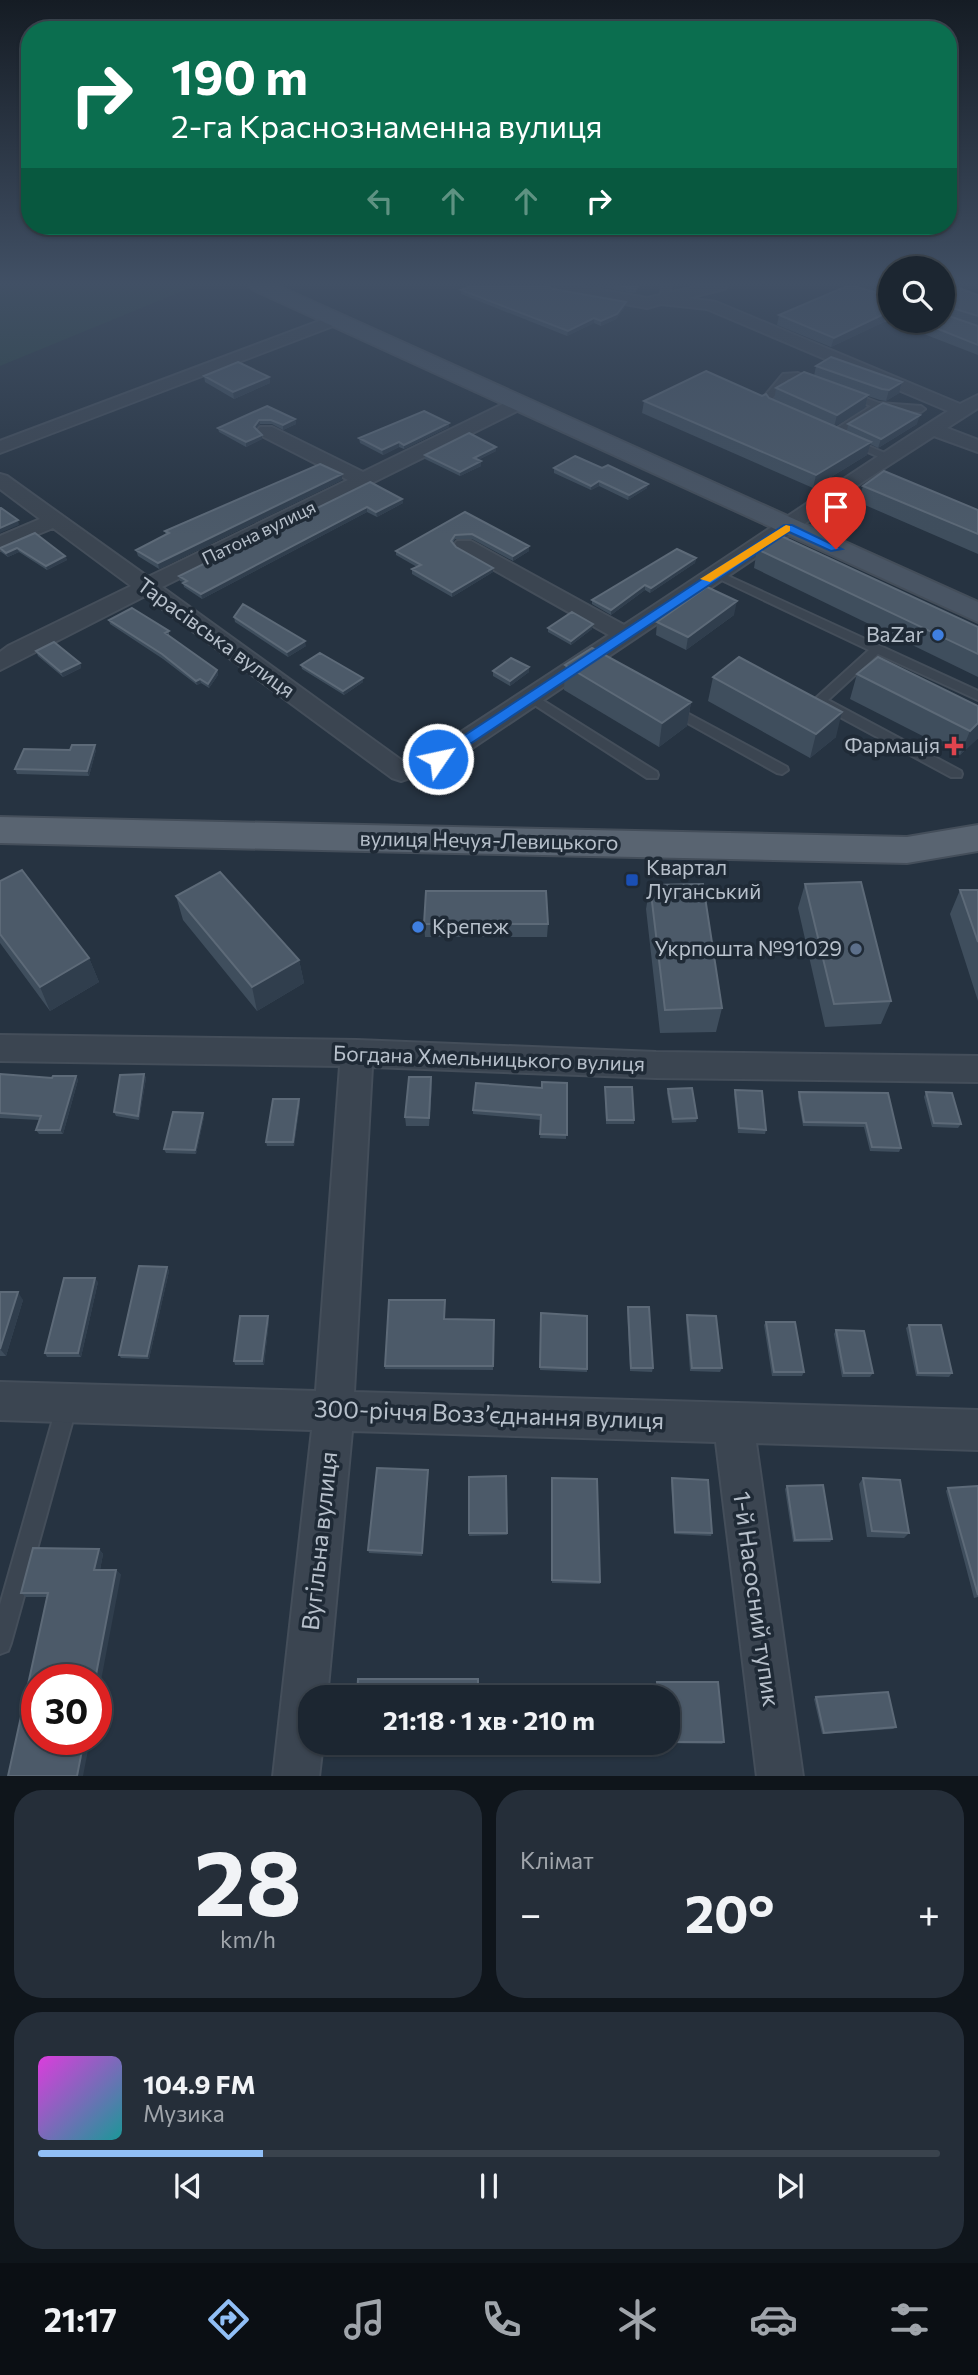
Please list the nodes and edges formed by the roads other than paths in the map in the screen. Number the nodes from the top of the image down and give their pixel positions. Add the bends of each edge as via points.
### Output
1 (206, 369) edge
2 (443, 369) edge
3 (873, 369) edge
4 (821, 384) edge
5 (844, 393) edge
6 (519, 403) junction
7 (878, 406) junction
8 (970, 406) edge
9 (921, 409) dead end
10 (783, 412) edge
11 (821, 428) edge
12 (935, 430) junction
13 (266, 431) dead end
14 (834, 434) junction
15 (978, 446) edge
16 (0, 447) edge
17 (889, 458) junction
18 (0, 480) edge
19 (365, 481) junction
20 (55, 520) junction
21 (788, 527) junction
22 (0, 544) edge
23 (464, 545) dead end
24 (715, 573) junction
25 (146, 587) junction
26 (978, 613) edge
27 (624, 634) junction
28 (877, 649) junction
29 (0, 663) edge
30 (978, 696) edge
31 (531, 697) junction
32 (654, 699) edge
33 (782, 770) dead end
34 (956, 774) dead end
35 (652, 775) dead end
36 (0, 830) edge
37 (978, 838) edge
38 (0, 1048) edge
39 (357, 1053) junction
40 (978, 1069) edge
41 (0, 1401) edge
42 (68, 1403) junction
43 (334, 1410) junction
44 (733, 1422) junction
45 (978, 1430) edge
46 (0, 1643) edge
47 (296, 1776) edge
48 (780, 1776) edge

1 - 16 street
2 - 6 street
3 - 8 street
4 - 10 lane via 798,376 783,378 766,400
5 - 7 lane
6 - 19 street, Патона вулиця
6 - 21 street
7 - 9 lane
7 - 14 lane
8 - 12 street
11 - 14 lane
12 - 15 street
12 - 17 street
13 - 19 street
14 - 17 lane
17 - 21 street
18 - 20 street, Тарасівська вулиця
19 - 25 street, Патона вулиця
20 - 22 street
20 - 25 street, Тарасівська вулиця
21 - 24 street
21 - 26 street
23 - 27 street
24 - 27 street
24 - 28 lane
25 - 29 street, Патона вулиця
25 - 31 street, Тарасівська вулиця via 401,772 438,759
27 - 31 street via 591,664
28 - 30 lane
28 - 34 lane via 820,701
31 - 35 lane
32 - 33 lane
36 - 37 main road, вулиця Нечуя-Левицького via 907,850
38 - 39 street, Богдана Хмельницького вулиця
39 - 40 street, Богдана Хмельницького вулиця via 656,1065
39 - 43 street, Вугільна вулиця
41 - 42 street, 300-річчя Возз’єднання вулиця
42 - 43 street, 300-річчя Возз’єднання вулиця
42 - 46 lane
43 - 44 street, 300-річчя Возз’єднання вулиця
43 - 47 street, Вугільна вулиця
44 - 45 street, 300-річчя Возз’єднання вулиця
44 - 48 street, 1-й Насосний тупик

